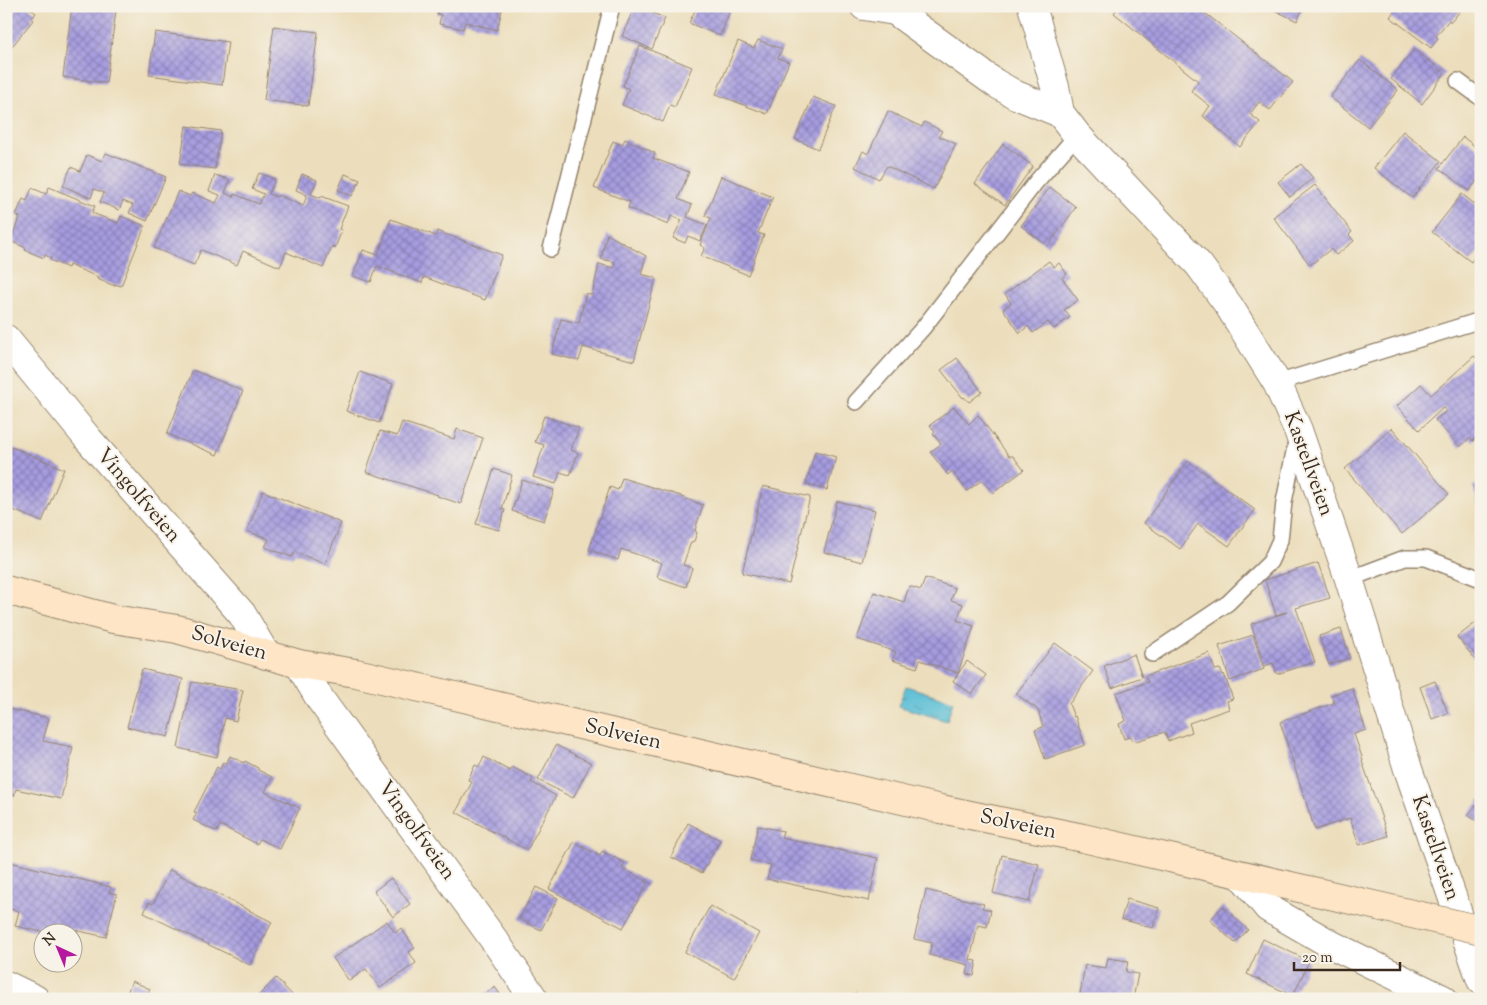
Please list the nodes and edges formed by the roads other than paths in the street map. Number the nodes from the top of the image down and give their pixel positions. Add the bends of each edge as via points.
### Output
1 (612, 6) edge
2 (864, 6) edge
3 (1032, 6) edge
4 (901, 8) edge
5 (1458, 81) dead end
6 (1481, 98) edge
7 (1060, 113) junction
8 (1077, 135) junction
9 (551, 249) dead end
10 (1481, 320) edge
11 (6, 339) edge
12 (1277, 383) junction
13 (856, 402) dead end
14 (1298, 430) junction
15 (1349, 579) junction
16 (1481, 579) edge
17 (6, 590) edge
18 (1152, 654) dead end
19 (266, 655) junction
20 (298, 664) junction
21 (1242, 876) junction
22 (1481, 930) edge
23 (1481, 980) edge
24 (6, 985) edge
25 (34, 999) edge
26 (534, 999) edge
27 (1443, 999) edge

1 - 9 lane
2 - 4 street
3 - 7 street, Kastellveien
4 - 7 street via 995,83
5 - 6 lane
7 - 8 street, Kastellveien
8 - 12 street, Kastellveien via 1199,265
8 - 13 lane via 1036,182 923,328
10 - 12 lane
11 - 19 street, Vingolfveien via 89,440 242,614
12 - 14 street, Kastellveien
14 - 15 street, Kastellveien
14 - 18 lane via 1280,540 1270,562 1228,603
15 - 16 lane via 1405,558 1426,558
15 - 23 street, Kastellveien via 1408,769
17 - 19 street, Solveien via 113,618 177,629
19 - 20 street, Solveien
20 - 21 street, Solveien via 356,673
20 - 26 street, Vingolfveien
21 - 22 street, Solveien, bridge
21 - 27 street via 1268,908 1332,945
24 - 25 street

